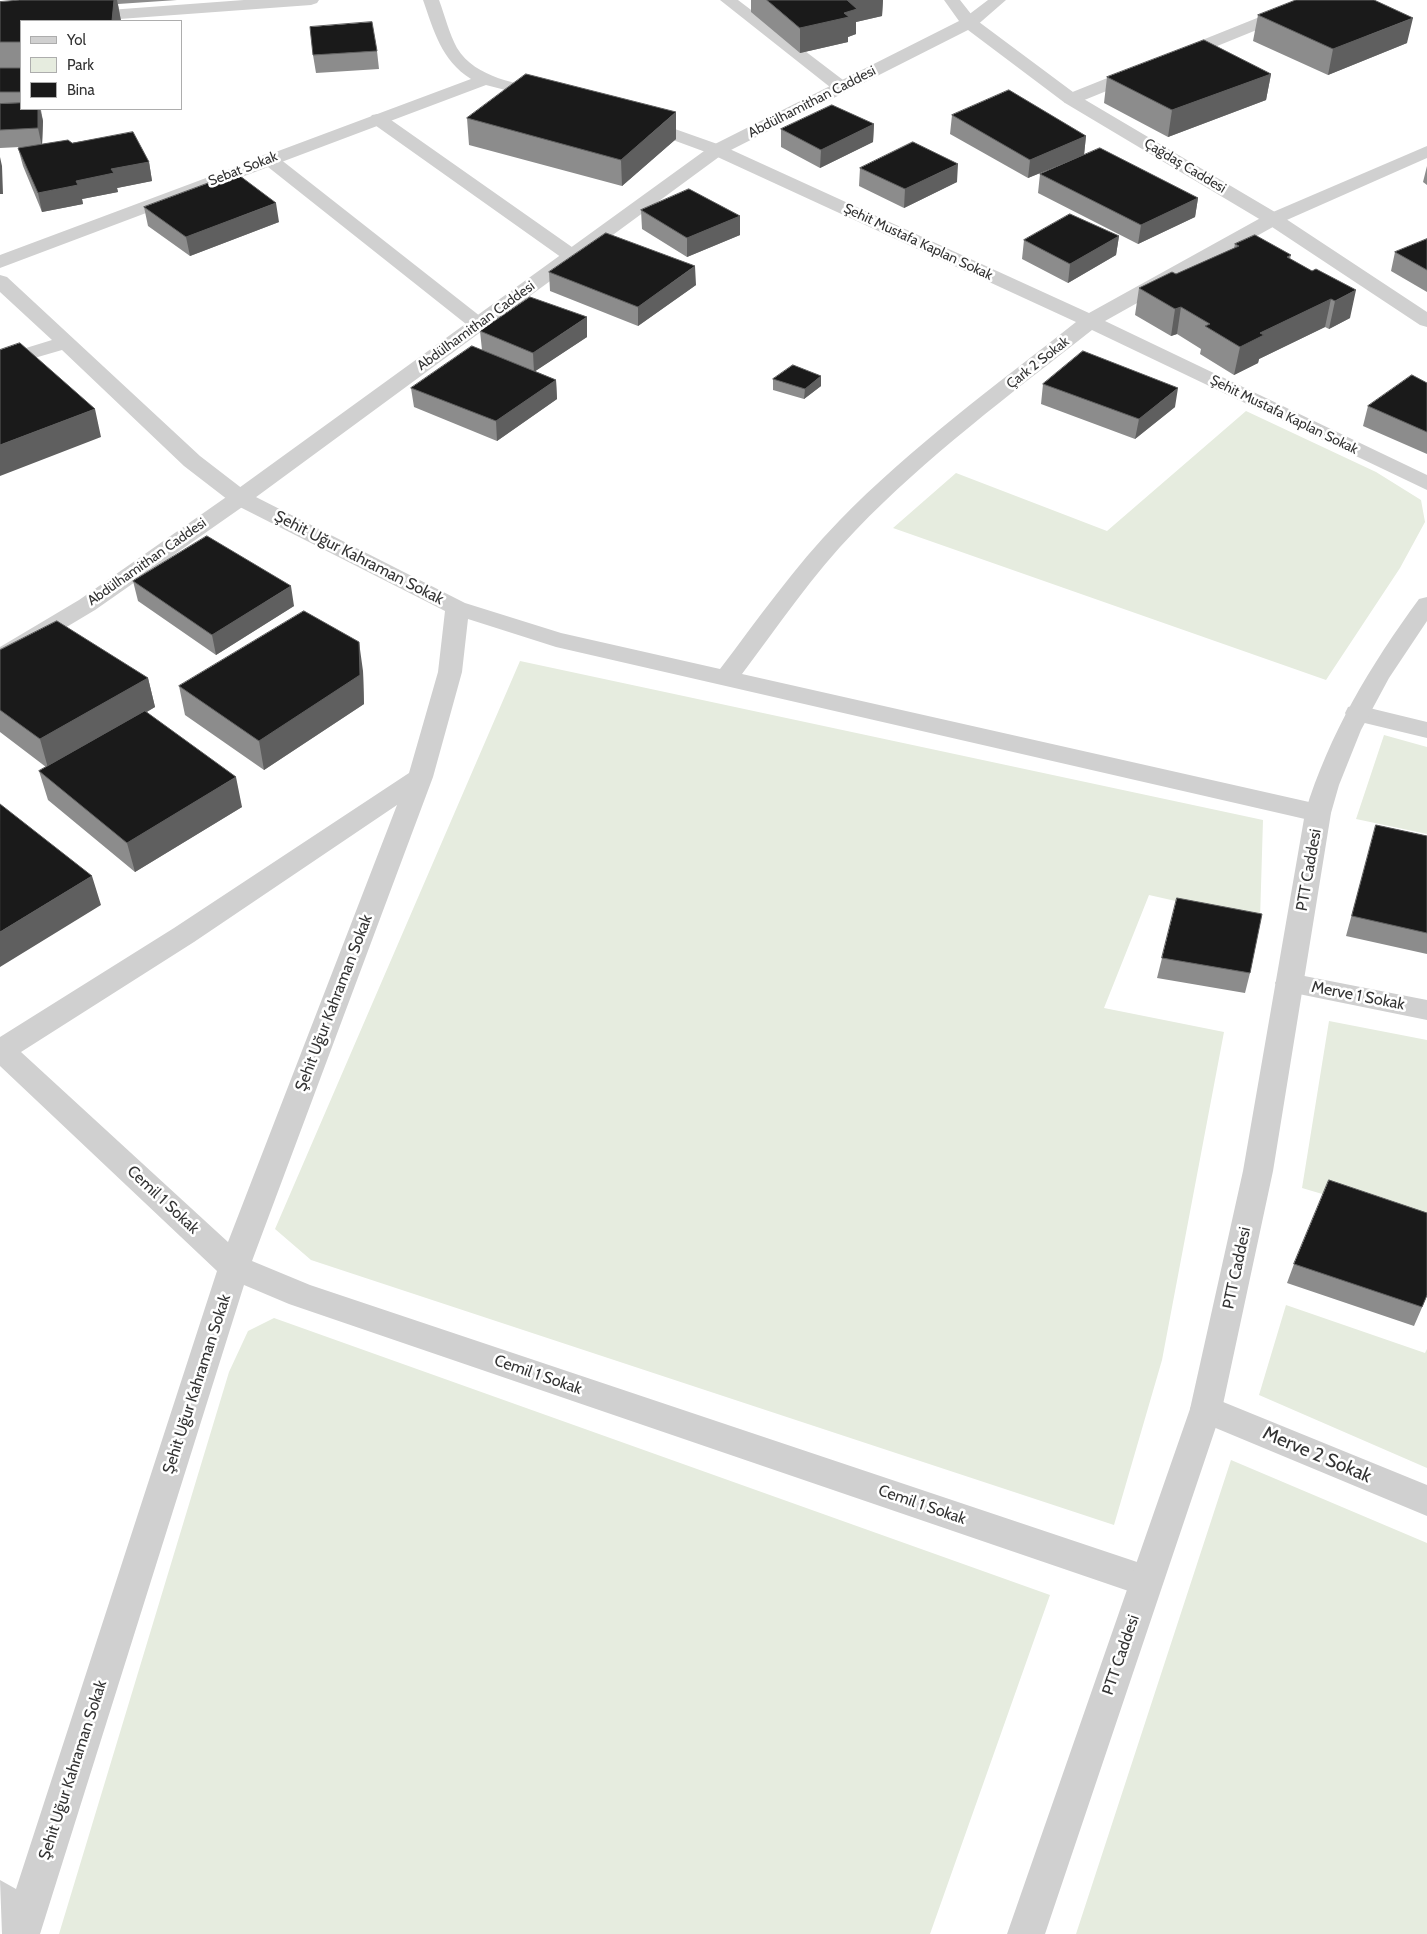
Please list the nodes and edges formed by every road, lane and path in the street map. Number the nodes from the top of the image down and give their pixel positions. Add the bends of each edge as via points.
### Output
1 (311, 0) edge
2 (431, 0) edge
3 (728, 0) edge
4 (952, 0) edge
5 (998, 0) edge
6 (1317, 0) edge
7 (47, 20) edge
8 (969, 23) junction
9 (486, 79) junction
10 (841, 87) junction
11 (1071, 99) junction
12 (563, 100) edge
13 (624, 117) edge
14 (378, 119) junction
15 (717, 150) junction
16 (1427, 151) edge
17 (269, 159) junction
18 (1273, 218) junction
19 (572, 256) junction
20 (0, 262) edge
21 (0, 281) edge
22 (1090, 321) junction
23 (1427, 322) edge
24 (478, 324) junction
25 (65, 343) junction
26 (0, 362) edge
27 (1427, 483) edge
28 (240, 498) junction
29 (1427, 604) edge
30 (457, 608) junction
31 (0, 657) edge
32 (726, 678) junction
33 (1357, 713) junction
34 (1427, 730) edge
35 (420, 777) junction
36 (1318, 813) junction
37 (1289, 983) junction
38 (1427, 1010) edge
39 (0, 1050) edge
40 (234, 1267) junction
41 (1206, 1409) junction
42 (1427, 1501) edge
43 (1146, 1581) junction
44 (15, 1920) edge
45 (1026, 1934) edge

1 - 7 street
2 - 9 street via 450,49 468,70
3 - 10 street
4 - 8 street, Çağdaş Caddesi
5 - 8 street, Abdülhamithan Caddesi
6 - 11 street
8 - 10 street, Abdülhamithan Caddesi
8 - 11 street, Çağdaş Caddesi
9 - 12 street
9 - 14 street, Sebat Sokak
10 - 15 street, Abdülhamithan Caddesi
11 - 18 street, Çağdaş Caddesi
13 - 15 street, Şehit Mustafa Kaplan Sokak
14 - 17 street, Sebat Sokak
14 - 19 street
15 - 19 street, Abdülhamithan Caddesi
15 - 22 street, Şehit Mustafa Kaplan Sokak
16 - 18 street, Çark 2 Sokak
17 - 20 street, Sebat Sokak
17 - 24 street
18 - 22 street, Çark 2 Sokak
18 - 23 street, Çağdaş Caddesi
19 - 24 street, Abdülhamithan Caddesi
21 - 25 street, Şehit Uğur Kahraman Sokak
22 - 27 street, Şehit Mustafa Kaplan Sokak
22 - 32 street, Çark 2 Sokak via 918,459 846,527
24 - 28 street, Abdülhamithan Caddesi
25 - 26 street
25 - 28 street, Şehit Uğur Kahraman Sokak via 192,461
28 - 30 street, Şehit Uğur Kahraman Sokak
28 - 31 street, Abdülhamithan Caddesi via 87,605
29 - 33 street, PTT Caddesi via 1390,654
30 - 32 street via 556,639
30 - 35 street, Şehit Uğur Kahraman Sokak via 450,672
32 - 36 street
33 - 34 street
33 - 36 street, PTT Caddesi via 1325,787
35 - 39 street via 192,929
35 - 40 street, Şehit Uğur Kahraman Sokak
36 - 37 street, PTT Caddesi
37 - 38 street, Merve 1 Sokak
37 - 41 street, PTT Caddesi via 1258,1171
39 - 40 street, Cemil 1 Sokak
40 - 43 street, Cemil 1 Sokak via 300,1295
40 - 44 street, Şehit Uğur Kahraman Sokak
41 - 42 street, Merve 2 Sokak
41 - 43 street, PTT Caddesi
43 - 45 street, PTT Caddesi

